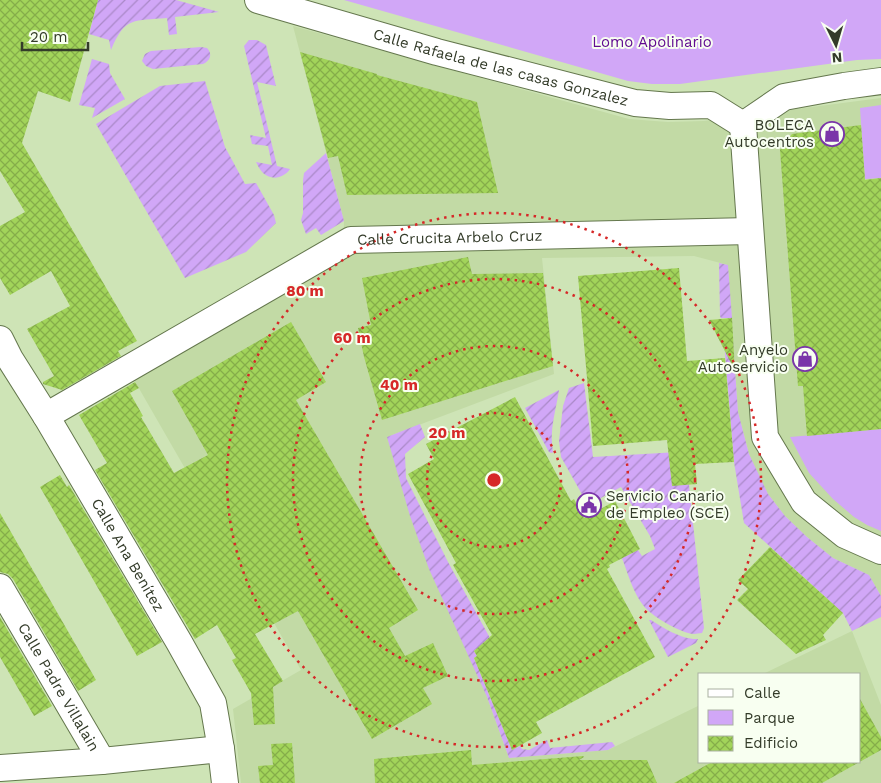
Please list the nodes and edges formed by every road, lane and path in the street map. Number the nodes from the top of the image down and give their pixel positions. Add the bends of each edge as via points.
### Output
1 (258, 0) edge
2 (881, 81) edge
3 (743, 125) junction
4 (750, 231) junction
5 (3, 357) edge
6 (46, 416) junction
7 (881, 551) edge
8 (0, 587) edge
9 (221, 749) junction
10 (102, 761) junction
11 (0, 768) edge
12 (224, 783) edge

1 - 3 street, Calle Rafaela de las casas Gonzalez via 437,52 635,103 711,105
2 - 3 street via 784,97
3 - 4 street
4 - 6 street, Calle Crucita Arbelo Cruz via 351,240
4 - 7 street via 765,437 804,502 845,535
5 - 6 street, Calle Ana Benítez
6 - 9 street, Calle Ana Benítez via 213,703
8 - 10 street, Calle Padre Villalain
9 - 10 street
9 - 12 street, Calle Ana Benítez
10 - 11 street

